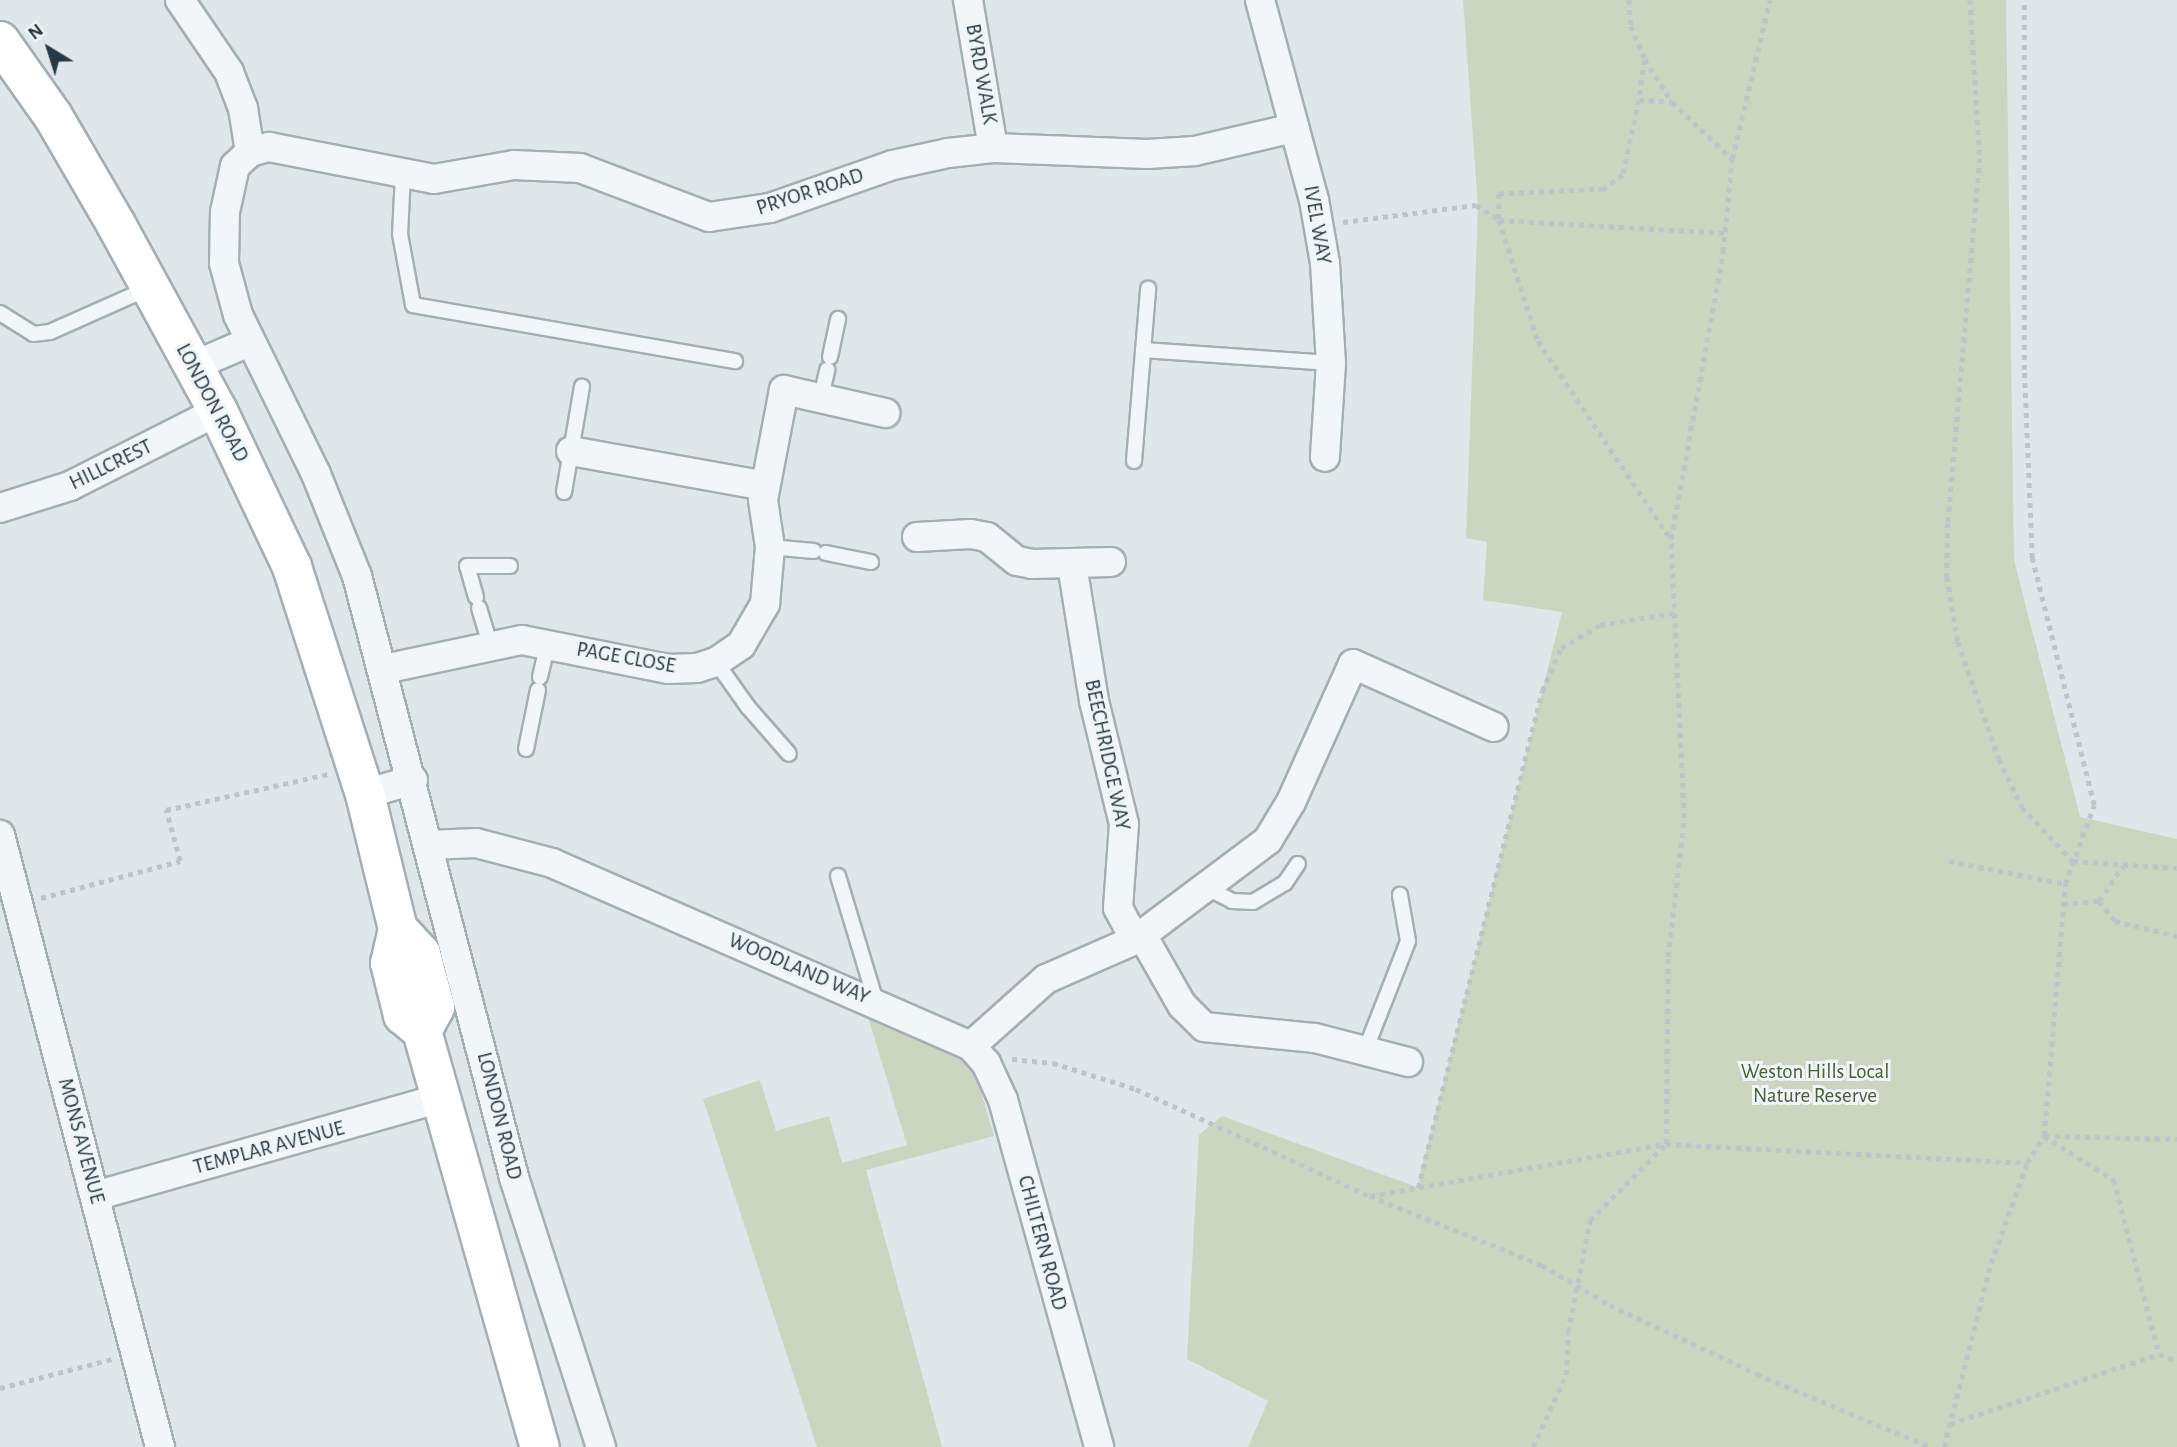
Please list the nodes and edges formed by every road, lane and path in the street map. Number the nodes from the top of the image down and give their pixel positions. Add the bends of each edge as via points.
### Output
1 (180, 0) edge
2 (968, 0) edge
3 (1261, 0) edge
4 (1629, 0) edge
5 (1770, 0) edge
6 (1970, 0) edge
7 (2024, 0) edge
8 (0, 41) edge
9 (1645, 59) junction
10 (1639, 100) junction
11 (1672, 102) junction
12 (1294, 128) junction
13 (993, 148) junction
14 (250, 152) junction
15 (1732, 159) junction
16 (403, 174) junction
17 (1499, 220) junction
18 (1318, 226) junction
19 (1725, 233) junction
20 (151, 287) junction
21 (1148, 289) dead end
22 (0, 313) edge
23 (838, 319) dead end
24 (250, 342) junction
25 (1143, 350) junction
26 (735, 361) dead end
27 (1331, 363) junction
28 (193, 366) junction
29 (826, 375) junction
30 (582, 387) dead end
31 (218, 411) junction
32 (886, 412) dead end
33 (571, 451) junction
34 (1325, 457) dead end
35 (1134, 461) dead end
36 (765, 486) junction
37 (564, 492) dead end
38 (0, 508) edge
39 (917, 537) dead end
40 (1671, 539) junction
41 (770, 547) junction
42 (872, 562) dead end
43 (1111, 562) dead end
44 (1072, 565) junction
45 (510, 566) dead end
46 (1674, 613) junction
47 (548, 643) junction
48 (490, 644) junction
49 (716, 662) junction
50 (384, 669) junction
51 (1494, 727) dead end
52 (526, 749) dead end
53 (789, 754) dead end
54 (361, 776) junction
55 (413, 779) junction
56 (0, 835) edge
57 (429, 845) junction
58 (1949, 861) dead end
59 (2073, 861) junction
60 (1298, 864) dead end
61 (2123, 866) junction
62 (2177, 868) edge
63 (838, 876) dead end
64 (2065, 884) junction
65 (1205, 887) junction
66 (1400, 895) dead end
67 (2099, 901) junction
68 (19, 904) junction
69 (2063, 904) junction
70 (2177, 936) edge
71 (1138, 937) junction
72 (876, 1003) junction
73 (1365, 1051) junction
74 (978, 1055) junction
75 (1408, 1062) dead end
76 (442, 1098) junction
77 (2044, 1136) junction
78 (2177, 1139) edge
79 (1666, 1144) junction
80 (2027, 1164) junction
81 (1418, 1188) junction
82 (96, 1196) junction
83 (1370, 1196) junction
84 (1576, 1283) junction
85 (136, 1352) junction
86 (2159, 1354) junction
87 (2177, 1361) edge
88 (0, 1388) edge
89 (1950, 1424) junction
90 (160, 1447) edge
91 (540, 1447) edge
92 (601, 1447) edge
93 (1099, 1447) edge
94 (1533, 1447) edge
95 (1930, 1447) edge
96 (1944, 1447) edge

1 - 14 street via 229,72 243,108
2 - 13 street, BYRD WALK
3 - 12 street, IVEL WAY
4 - 9 path via 1631,26
5 - 15 path
6 - 59 path via 1980,158 1947,577 1958,642 1998,759 2022,807
7 - 59 path via 2024,370 2032,558 2094,805
8 - 20 main road, LONDON ROAD via 53,116
9 - 10 path
9 - 11 path
10 - 11 path
10 - 17 path via 1622,176 1604,189 1499,194
11 - 15 path
12 - 13 street, PRYOR ROAD via 1195,151 1147,154
12 - 18 street, IVEL WAY
13 - 16 street, PRYOR ROAD via 892,165 734,216 709,217 580,168 514,165 444,178
14 - 16 street, PRYOR ROAD via 290,149
14 - 24 street, LONDON ROAD via 235,166 231,179 224,263
15 - 19 path
16 - 26 lane via 400,234 413,304
17 - 18 path via 1476,205
17 - 19 path
17 - 40 path via 1538,341
18 - 27 street, IVEL WAY via 1329,299
19 - 40 path
20 - 22 lane via 50,332 33,334
20 - 28 main road, LONDON ROAD
21 - 25 lane
23 - 29 lane
24 - 28 street
24 - 50 street, LONDON ROAD via 339,526
25 - 27 lane
25 - 35 lane
27 - 34 street, IVEL WAY
28 - 31 main road, LONDON ROAD
29 - 32 street, PAGE CLOSE
29 - 36 street, PAGE CLOSE via 784,390
30 - 33 lane
31 - 38 street, HILLCREST via 70,486
31 - 54 main road, LONDON ROAD via 292,567
33 - 36 street
33 - 37 lane
36 - 41 street, PAGE CLOSE
39 - 44 street via 971,534 987,537 1017,561
40 - 46 path
41 - 42 lane
41 - 49 street, PAGE CLOSE via 759,620 741,645
43 - 44 street
44 - 71 street, BEECHRIDGE WAY via 1094,701 1124,824 1118,908
45 - 48 lane via 467,566
46 - 79 path via 1684,818 1668,957
46 - 81 path via 1600,625 1561,648 1542,691
47 - 48 street, PAGE CLOSE
47 - 49 street, PAGE CLOSE via 668,669
47 - 52 lane
48 - 50 street, PAGE CLOSE
49 - 53 lane
50 - 55 street, LONDON ROAD
51 - 65 street via 1353,664 1281,821 1256,851
54 - 55 street
54 - 68 path via 329,774 166,810 180,861
54 - 76 main road, LONDON ROAD via 398,929 390,963 403,1015 422,1031
55 - 57 street, LONDON ROAD
56 - 68 street, MONS AVENUE
57 - 72 street, WOODLAND WAY via 476,843 552,863
57 - 92 street, LONDON ROAD via 514,1177
58 - 64 path
59 - 61 path
59 - 64 path
60 - 65 lane via 1285,883 1253,902 1232,901
61 - 62 path
61 - 67 path
63 - 72 lane
64 - 69 path
65 - 71 street
66 - 73 lane via 1408,941
67 - 69 path
67 - 70 path via 2115,921
68 - 82 street, MONS AVENUE
69 - 77 path
71 - 73 street via 1182,1005 1204,1027 1315,1038
71 - 74 street via 1046,979
72 - 74 street, WOODLAND WAY
73 - 75 street
74 - 83 path via 1053,1063 1136,1089
74 - 93 street, CHILTERN ROAD via 1003,1100
76 - 82 street, TEMPLAR AVENUE
76 - 91 main road, LONDON ROAD
77 - 78 path
77 - 80 path
77 - 86 path via 2114,1180
79 - 80 path
79 - 81 path
79 - 84 path via 1590,1220
80 - 89 path via 1992,1263
81 - 83 path
82 - 85 street, MONS AVENUE
83 - 84 path
84 - 94 path via 1566,1375
84 - 95 path via 1610,1305 1757,1374
85 - 88 path
85 - 90 street, MONS AVENUE
86 - 87 path
86 - 89 path
89 - 96 path

